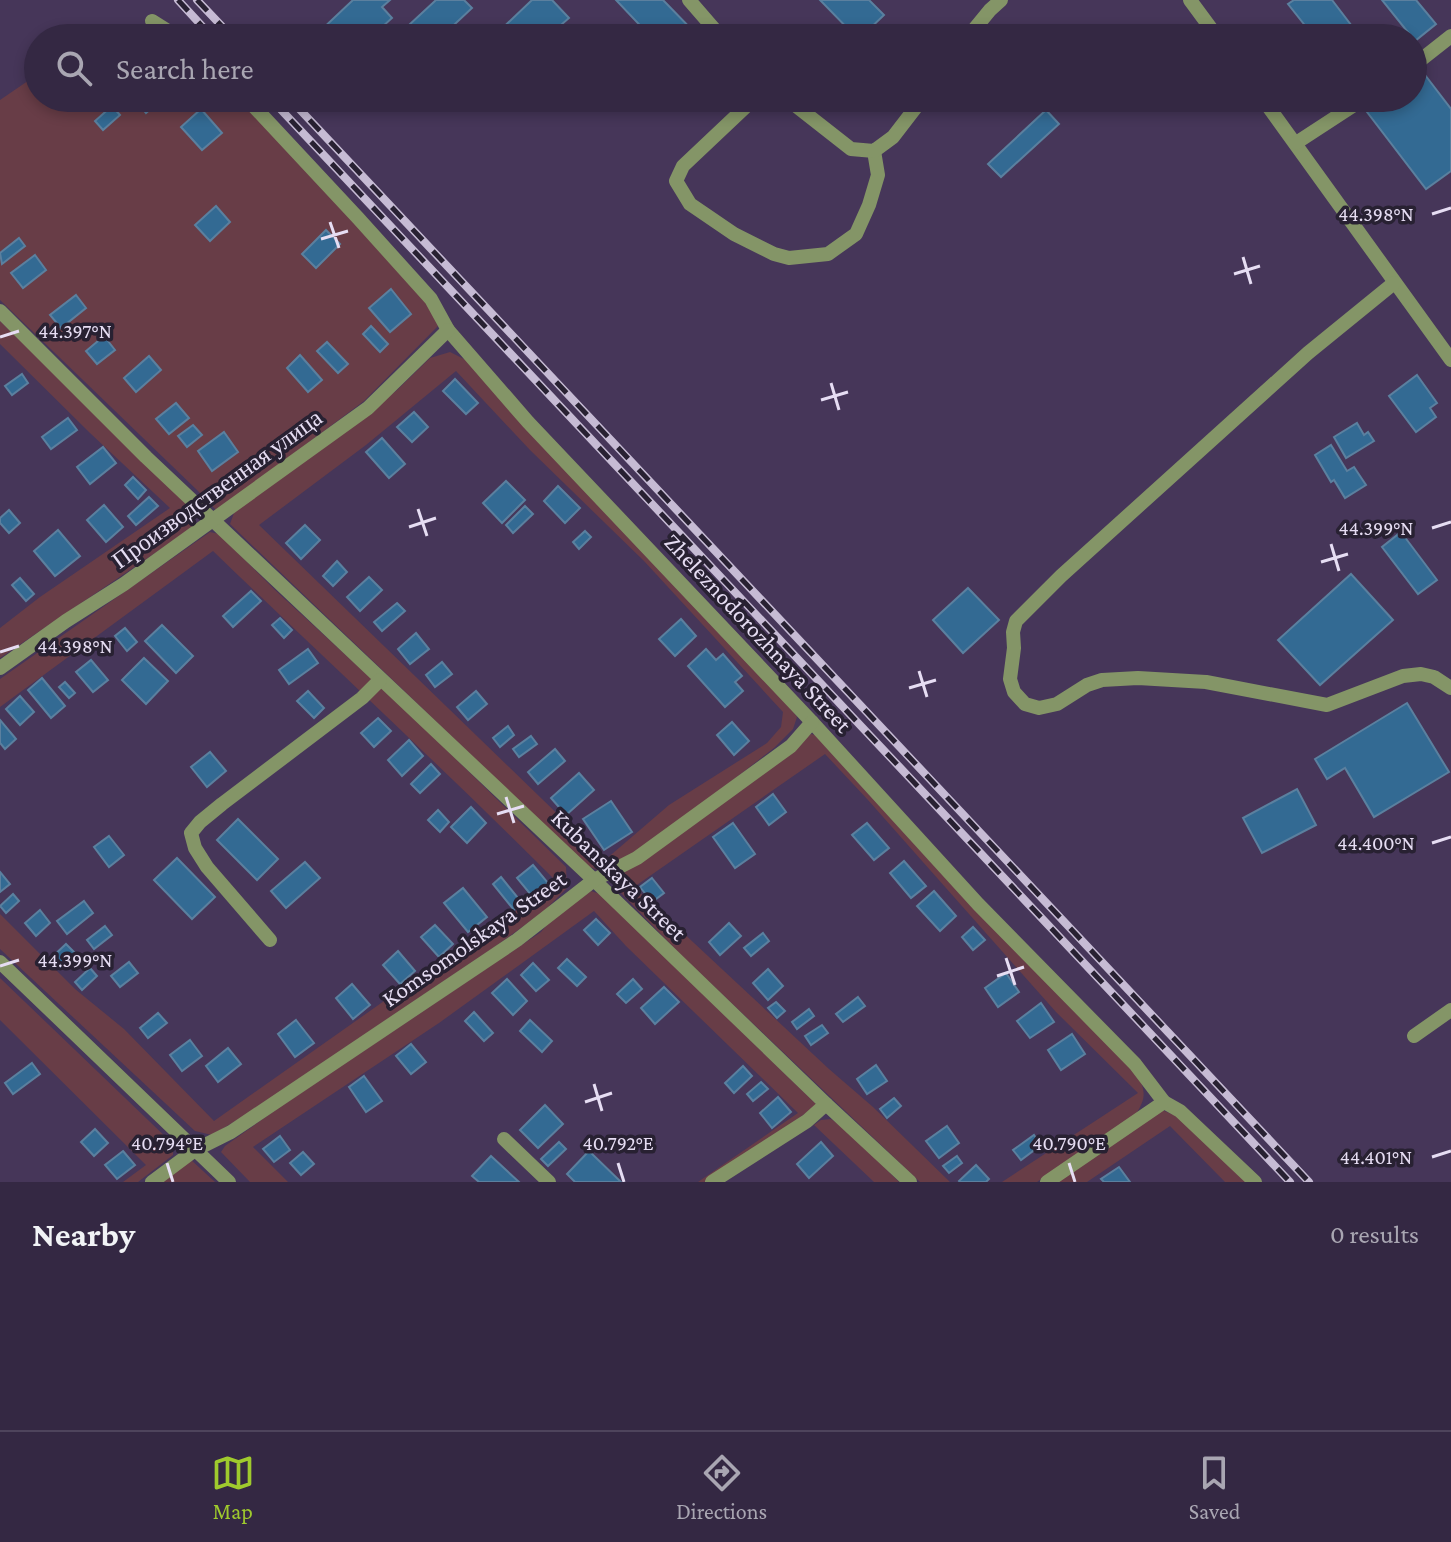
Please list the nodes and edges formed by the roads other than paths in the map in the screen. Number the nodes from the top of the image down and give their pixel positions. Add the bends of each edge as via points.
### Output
1 (689, 0) edge
2 (1001, 0) edge
3 (1190, 0) edge
4 (152, 21) dead end
5 (157, 24) edge
6 (710, 24) edge
7 (978, 24) edge
8 (1208, 24) edge
9 (1451, 36) edge
10 (1427, 55) edge
11 (259, 112) edge
12 (740, 112) edge
13 (804, 112) edge
14 (912, 112) edge
15 (1273, 112) edge
16 (1344, 112) edge
17 (1296, 143) junction
18 (874, 151) junction
19 (1394, 283) junction
20 (0, 311) edge
21 (448, 330) junction
22 (1451, 360) edge
23 (213, 519) junction
24 (0, 668) edge
25 (380, 680) junction
26 (1451, 688) edge
27 (812, 722) junction
28 (594, 880) junction
29 (270, 940) dead end
30 (0, 962) edge
31 (1451, 1010) edge
32 (1414, 1036) dead end
33 (1164, 1102) junction
34 (826, 1104) junction
35 (504, 1139) dead end
36 (195, 1150) junction
37 (152, 1182) edge
38 (229, 1182) edge
39 (549, 1182) edge
40 (712, 1182) edge
41 (910, 1182) edge
42 (1047, 1182) edge
43 (1255, 1182) edge

1 - 6 street
2 - 7 street
3 - 8 street
4 - 5 street
9 - 10 street
11 - 21 street, Zheleznodorozhnaya Street via 431,299
12 - 18 street via 683,166 676,181 690,204 774,254 828,254 856,234 878,175
13 - 18 street via 851,149
14 - 18 street
15 - 17 street
16 - 17 street
17 - 19 street
19 - 22 street
19 - 26 street via 1308,353 1016,621 1010,679 1025,704 1039,708 1102,680 1138,678 1206,682 1327,705 1403,676 1434,677
20 - 23 street, Kubanskaya Street
21 - 23 street, Производственная улица via 368,408
21 - 27 street, Zheleznodorozhnaya Street
23 - 24 street, Производственная улица
23 - 25 street, Kubanskaya Street
25 - 28 street, Kubanskaya Street
25 - 29 street via 191,833 207,867
27 - 28 street, Komsomolskaya Street via 791,746 650,849
27 - 33 street, Zheleznodorozhnaya Street via 978,904 1135,1064
28 - 34 street, Kubanskaya Street
28 - 36 street, Komsomolskaya Street via 517,940 231,1132
30 - 36 street
31 - 32 street
33 - 42 street
33 - 43 street, Zheleznodorozhnaya Street
34 - 40 street
34 - 41 street, Kubanskaya Street
35 - 39 street
36 - 37 street, Komsomolskaya Street
36 - 38 street

